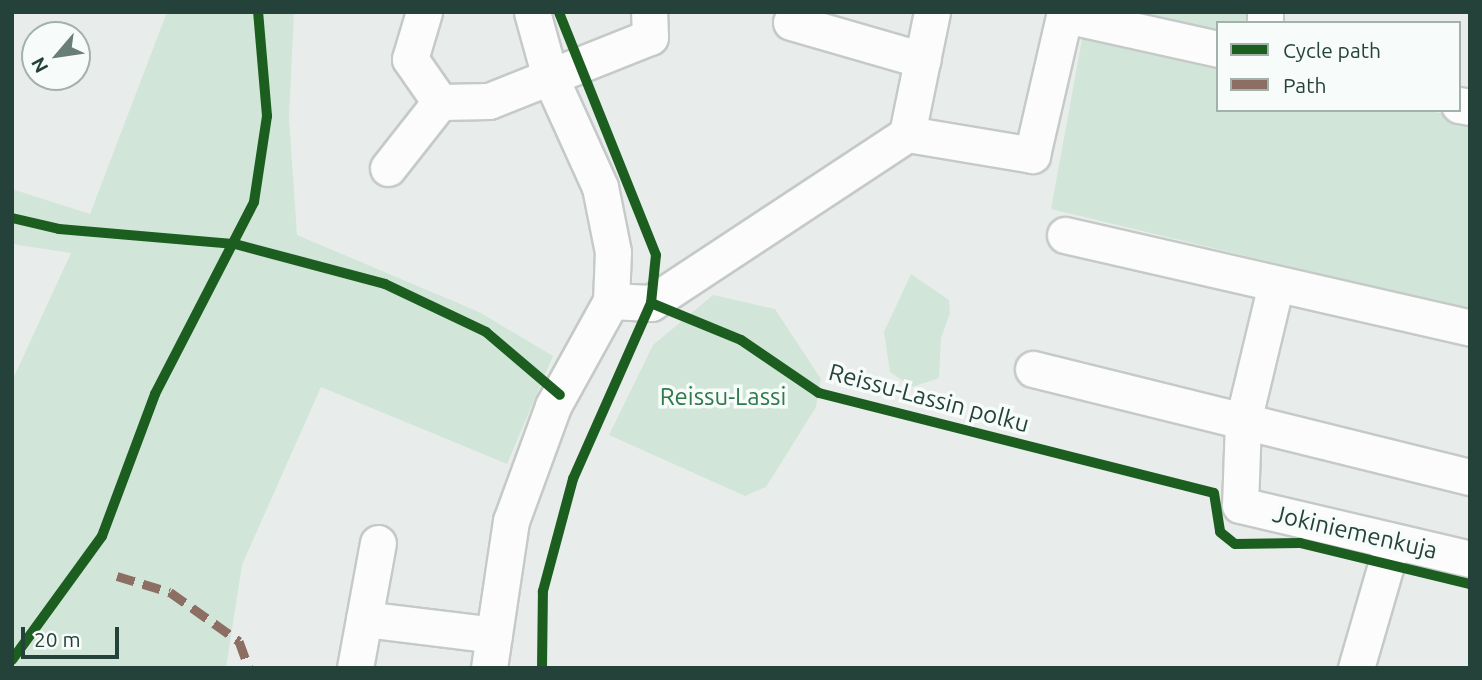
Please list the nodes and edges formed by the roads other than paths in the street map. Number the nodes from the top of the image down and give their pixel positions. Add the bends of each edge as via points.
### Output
1 (532, 12) edge
2 (649, 12) edge
3 (932, 12) edge
4 (421, 13) edge
5 (1065, 13) edge
6 (791, 22) dead end
7 (1216, 49) edge
8 (923, 60) junction
9 (550, 77) junction
10 (440, 102) junction
11 (907, 134) junction
12 (388, 168) dead end
13 (1065, 235) dead end
14 (1276, 284) junction
15 (611, 301) junction
16 (1470, 328) edge
17 (1033, 369) dead end
18 (1243, 421) junction
19 (1470, 477) edge
20 (1392, 541) junction
21 (378, 543) dead end
22 (1470, 559) edge
23 (364, 619) junction
24 (491, 651) edge
25 (355, 668) edge
26 (1356, 668) edge

1 - 9 street
2 - 9 street via 650,37
3 - 8 street
4 - 10 street via 410,59
5 - 7 street
5 - 11 street via 1032,155
6 - 8 street
8 - 11 street
9 - 10 street via 489,101
9 - 15 street via 600,187 613,252
10 - 12 street
11 - 15 street via 651,303
13 - 14 street
14 - 16 street
14 - 18 street
15 - 24 street via 553,407 511,521
17 - 18 street
18 - 19 street
18 - 20 street, Jokiniemenkuja via 1240,505
20 - 22 street, Jokiniemenkuja
20 - 26 street
21 - 23 street
23 - 24 street
23 - 25 street

